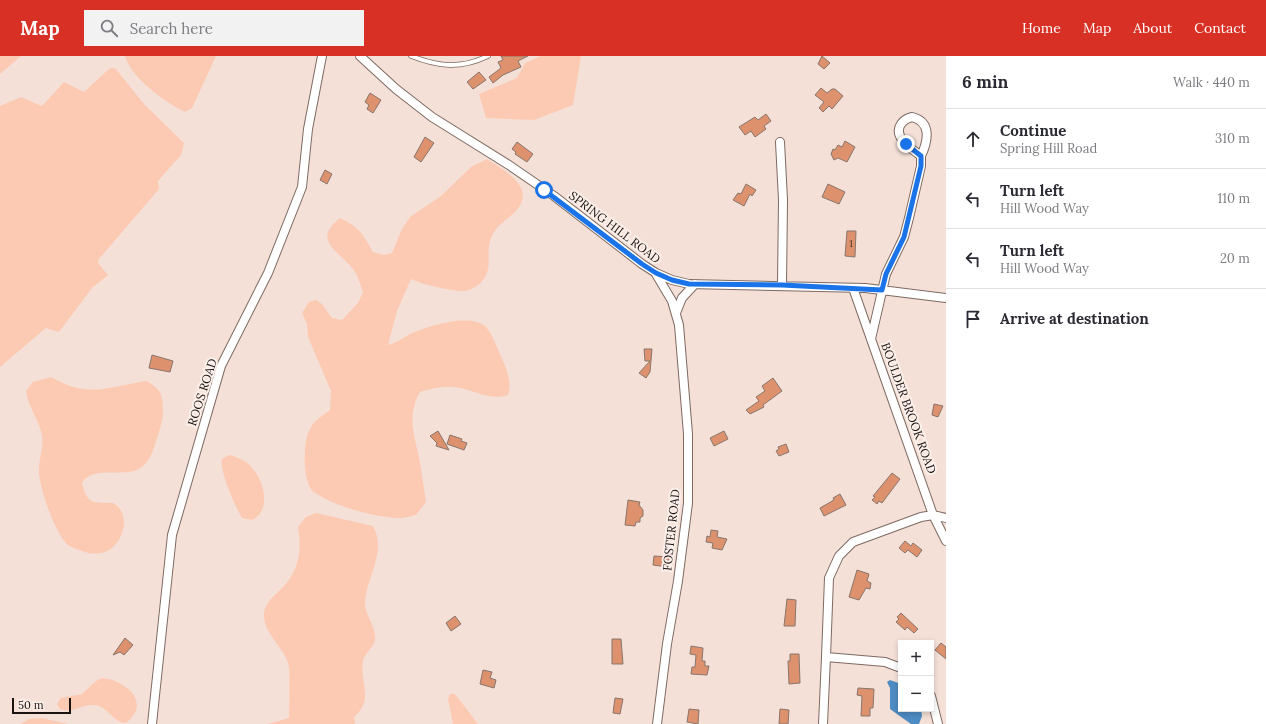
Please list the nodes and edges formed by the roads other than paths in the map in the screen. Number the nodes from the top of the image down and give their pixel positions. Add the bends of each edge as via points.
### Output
1 (322, 56) edge
2 (360, 56) edge
3 (411, 56) edge
4 (488, 56) edge
5 (780, 142) dead end
6 (921, 156) junction
7 (656, 273) junction
8 (695, 284) junction
9 (782, 285) junction
10 (853, 288) junction
11 (882, 290) junction
12 (946, 298) edge
13 (676, 313) junction
14 (871, 339) junction
15 (934, 515) junction
16 (946, 518) edge
17 (946, 542) edge
18 (826, 657) junction
19 (898, 667) edge
20 (934, 708) edge
21 (152, 724) edge
22 (657, 724) edge
23 (823, 724) edge
24 (938, 724) edge

1 - 21 street, ROOS ROAD via 308,129 302,187 268,273 221,366 172,535
2 - 7 street, SPRING HILL ROAD via 432,117 521,173
3 - 4 lane via 443,65 470,64
5 - 9 street via 783,200
6 - 6 street, BOULDER BROOK ROAD via 906,144 899,133 904,120 908,118 918,119 926,128 926,145
6 - 11 street, BOULDER BROOK ROAD via 921,166 904,237 886,274
7 - 8 street, SPRING HILL ROAD via 672,280
7 - 13 street, FOSTER ROAD
8 - 9 street, SPRING HILL ROAD
8 - 13 street via 682,298
9 - 10 street, SPRING HILL ROAD
10 - 11 street, SPRING HILL ROAD
10 - 14 street, BOULDER BROOK ROAD
11 - 12 street, SPRING HILL ROAD
11 - 14 street, BOULDER BROOK ROAD
13 - 22 street, FOSTER ROAD via 688,434 688,503 678,581 666,644
14 - 15 street, BOULDER BROOK ROAD
15 - 16 street
15 - 17 street, BOULDER BROOK ROAD
15 - 18 street via 921,517 853,542 839,556 829,578
18 - 19 street via 885,662
18 - 23 street
20 - 24 street

